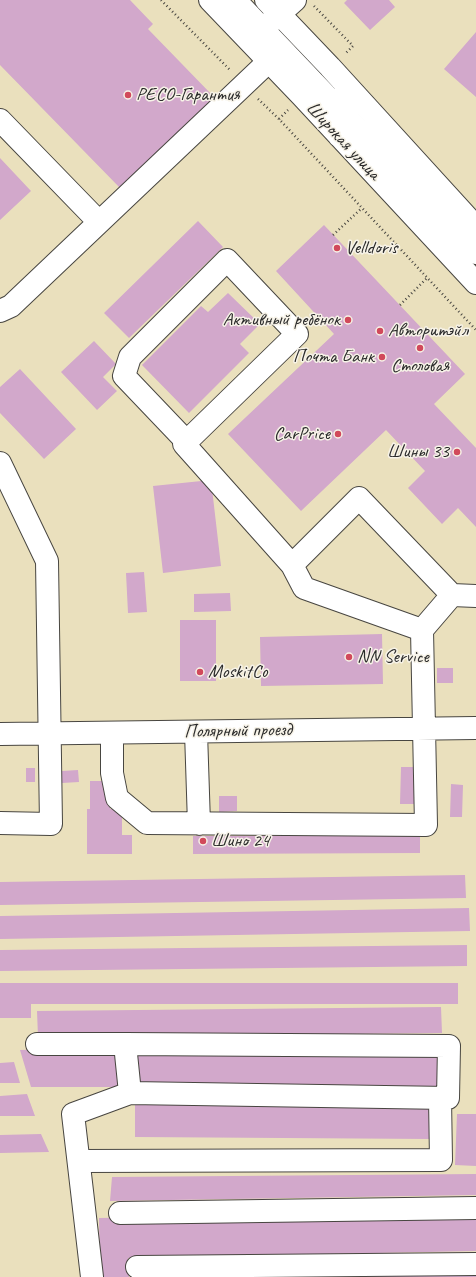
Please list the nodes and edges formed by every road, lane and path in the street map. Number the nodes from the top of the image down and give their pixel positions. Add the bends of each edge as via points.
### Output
1 (161, 0) edge
2 (210, 0) edge
3 (235, 0) edge
4 (288, 5) edge
5 (256, 35) junction
6 (346, 53) dead end
7 (268, 62) junction
8 (244, 85) junction
9 (334, 104) junction
10 (362, 104) junction
11 (288, 109) dead end
12 (279, 119) junction
13 (0, 120) edge
14 (339, 136) junction
15 (362, 208) junction
16 (99, 222) junction
17 (476, 227) edge
18 (333, 235) dead end
19 (476, 254) edge
20 (427, 278) junction
21 (476, 283) edge
22 (400, 305) dead end
23 (0, 311) edge
24 (476, 330) edge
25 (186, 441) junction
26 (0, 463) edge
27 (292, 565) junction
28 (452, 595) junction
29 (476, 596) edge
30 (422, 630) junction
31 (423, 728) junction
32 (476, 728) edge
33 (196, 732) junction
34 (112, 733) junction
35 (0, 734) edge
36 (49, 734) junction
37 (0, 823) edge
38 (199, 824) junction
39 (38, 1044) dead end
40 (125, 1044) junction
41 (130, 1093) junction
42 (440, 1098) junction
43 (79, 1161) junction
44 (476, 1208) edge
45 (120, 1213) dead end
46 (476, 1264) edge
47 (137, 1267) dead end
48 (92, 1277) edge

1 - 8 path
2 - 5 main road, Широкая улица
3 - 5 main road, Широкая улица
4 - 5 main road
4 - 6 path via 353,46
4 - 10 main road, Широкая улица via 330,67
5 - 7 main road, Широкая улица
5 - 9 main road, Широкая улица
7 - 8 main road
7 - 14 main road, Широкая улица
8 - 12 path
8 - 16 main road
9 - 10 main road via 338,99 348,96
9 - 14 main road
9 - 19 main road, Широкая улица
10 - 17 main road, Широкая улица
11 - 12 path
12 - 15 path
13 - 16 main road
14 - 21 main road, Широкая улица
15 - 18 path
15 - 20 path
16 - 23 main road via 10,306
20 - 22 path
20 - 24 path
25 - 25 main road via 297,334 227,260 130,357 124,376
25 - 27 main road via 184,444
26 - 36 main road via 46,561
27 - 28 main road via 359,498
27 - 30 main road via 304,588
28 - 29 main road
28 - 30 main road
30 - 31 main road
31 - 32 main road, Полярный проезд
31 - 33 main road, Полярный проезд
31 - 38 main road via 426,825
33 - 34 main road, Полярный проезд
33 - 38 main road
34 - 36 main road, Полярный проезд
34 - 38 main road via 112,773 117,798 147,823
35 - 36 main road, Полярный проезд
36 - 37 main road via 50,824
39 - 40 main road
40 - 41 main road
40 - 42 main road via 449,1046 448,1098
41 - 42 main road
41 - 43 main road via 73,1114
42 - 43 main road via 441,1160
43 - 48 main road
44 - 45 main road
46 - 47 main road

